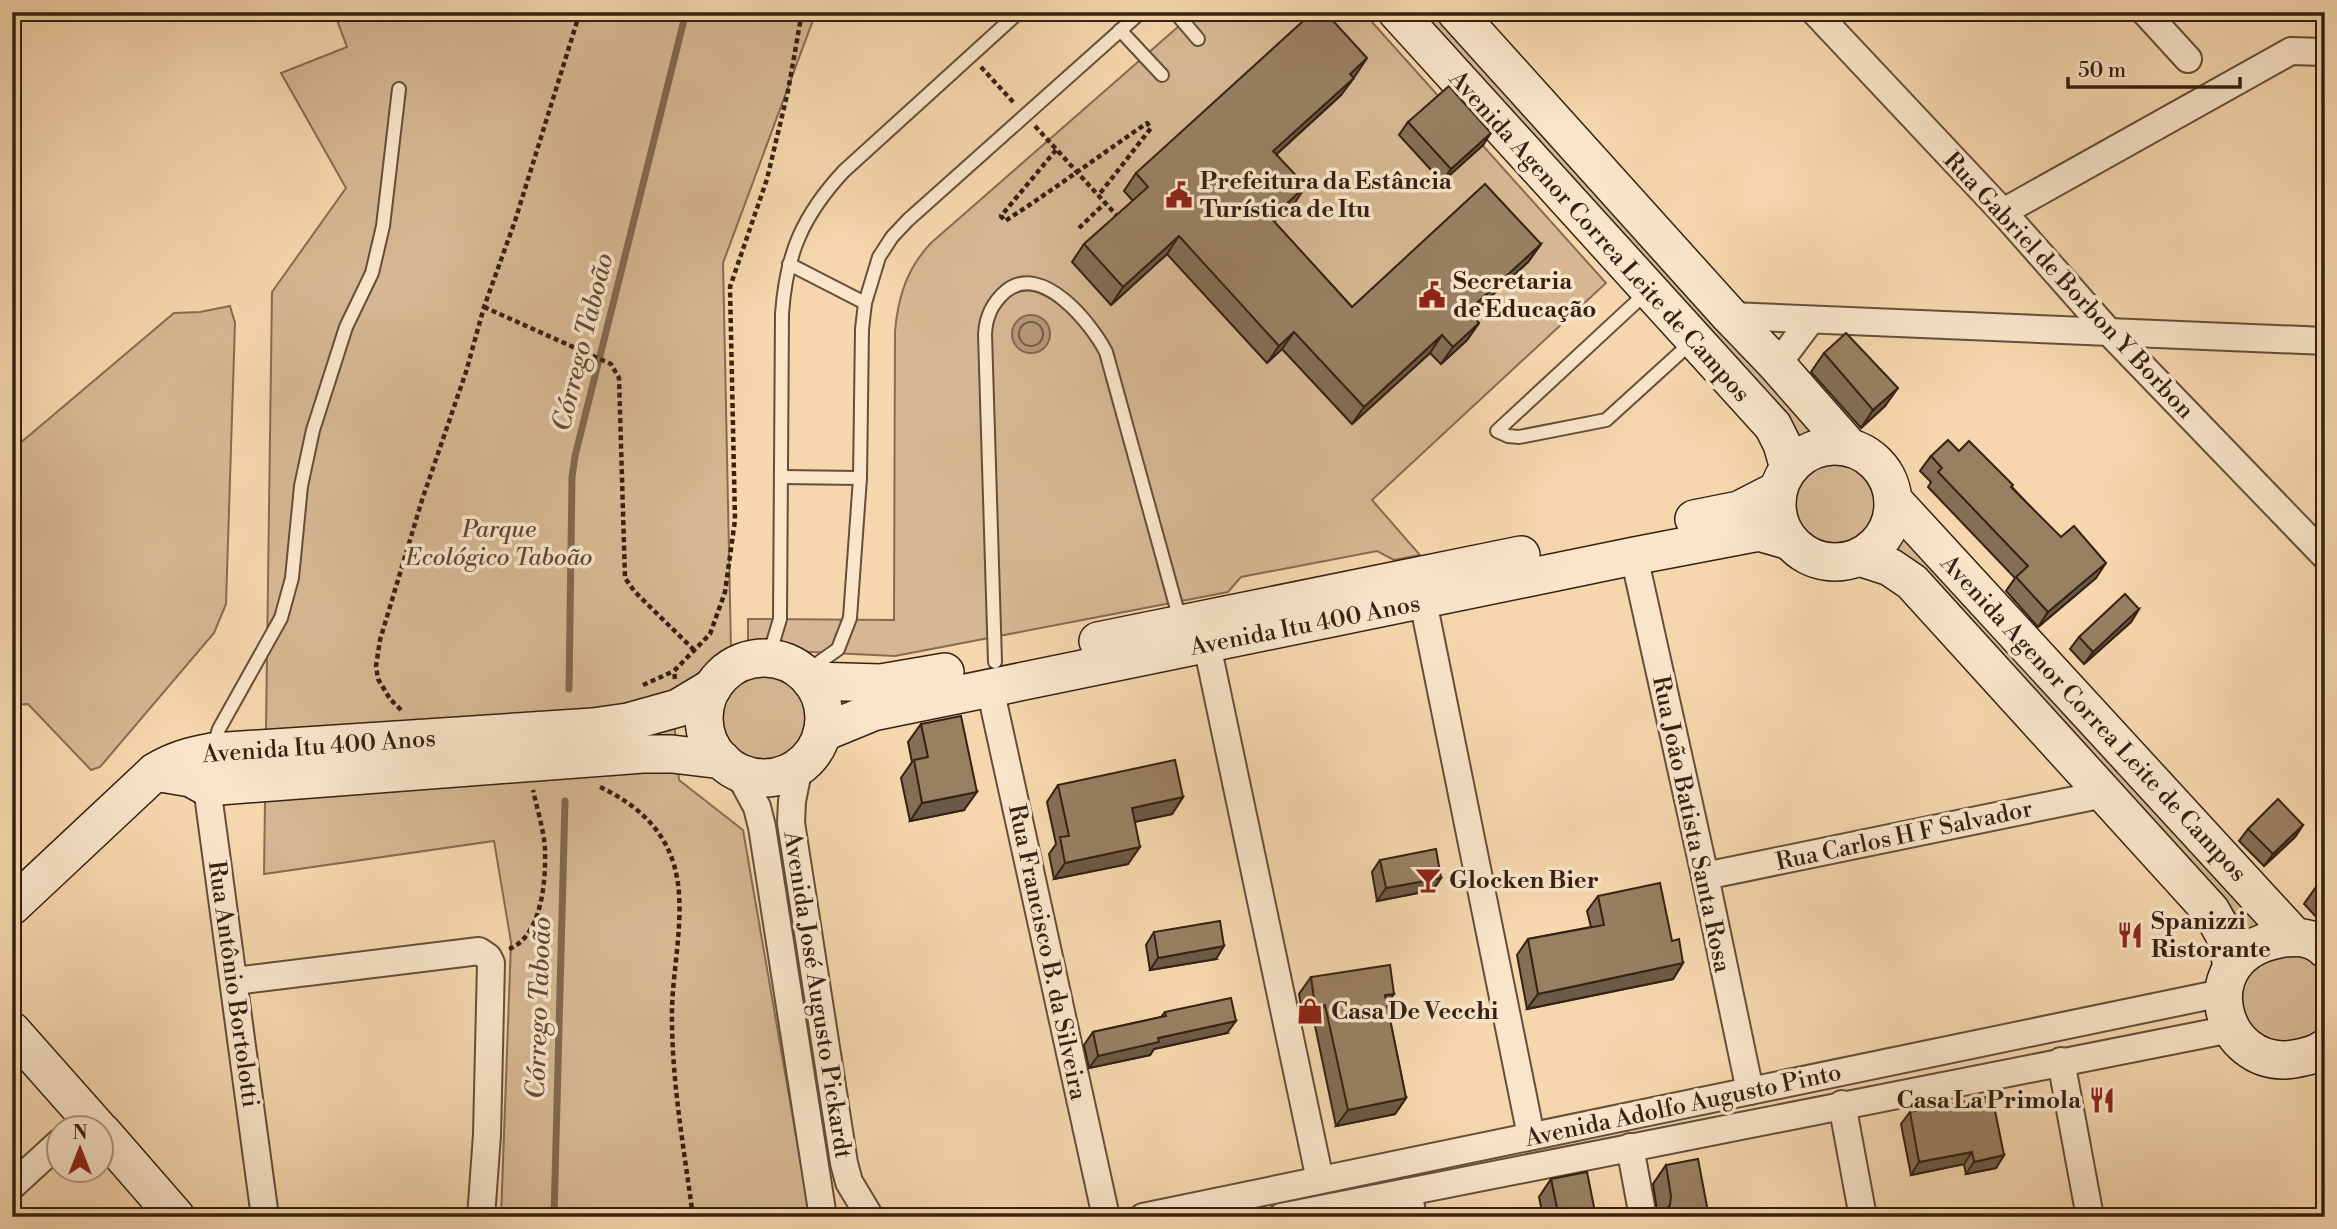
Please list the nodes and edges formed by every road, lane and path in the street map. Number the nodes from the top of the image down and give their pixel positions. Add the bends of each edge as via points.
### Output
1 (580, 12) edge
2 (802, 12) edge
3 (1019, 12) edge
4 (1175, 12) edge
5 (1397, 12) edge
6 (1456, 12) edge
7 (1815, 12) edge
8 (2145, 12) edge
9 (1137, 13) edge
10 (1120, 30) junction
11 (1198, 39) dead end
12 (2325, 52) edge
13 (2188, 59) dead end
14 (1162, 75) dead end
15 (399, 89) dead end
16 (1077, 172) junction
17 (1098, 196) junction
18 (1105, 203) junction
19 (2003, 212) junction
20 (1119, 219) edge
21 (1079, 228) dead end
22 (789, 264) junction
23 (1649, 290) junction
24 (865, 303) junction
25 (484, 307) junction
26 (1730, 316) junction
27 (1810, 321) junction
28 (2109, 332) junction
29 (1695, 339) junction
30 (2325, 341) edge
31 (1777, 365) junction
32 (1850, 448) junction
33 (782, 477) junction
34 (860, 478) junction
35 (1784, 479) junction
36 (1893, 500) junction
37 (1790, 541) junction
38 (1634, 556) junction
39 (2325, 556) edge
40 (1859, 557) junction
41 (1423, 601) junction
42 (1194, 634) junction
43 (694, 650) junction
44 (768, 659) junction
45 (993, 675) junction
46 (807, 677) junction
47 (713, 687) junction
48 (678, 708) junction
49 (408, 714) dead end
50 (822, 733) junction
51 (212, 752) junction
52 (730, 766) junction
53 (799, 767) junction
54 (155, 772) junction
55 (592, 783) dead end
56 (532, 784) dead end
57 (208, 787) junction
58 (2104, 794) junction
59 (1705, 876) junction
60 (12, 906) edge
61 (2316, 944) edge
62 (486, 955) junction
63 (2227, 979) junction
64 (234, 981) junction
65 (2231, 1029) junction
66 (12, 1031) edge
67 (2323, 1051) edge
68 (2062, 1061) junction
69 (1750, 1091) junction
70 (1842, 1104) junction
71 (80, 1114) edge
72 (1531, 1136) junction
73 (1630, 1147) junction
74 (116, 1154) edge
75 (46, 1155) edge
76 (1320, 1180) junction
77 (12, 1186) edge
78 (1410, 1204) edge
79 (176, 1217) edge
80 (265, 1217) edge
81 (481, 1217) edge
82 (693, 1217) edge
83 (823, 1217) edge
84 (870, 1217) edge
85 (1106, 1217) edge
86 (1143, 1217) edge
87 (1281, 1217) edge
88 (1643, 1217) edge
89 (1863, 1217) edge
90 (2090, 1217) edge

1 - 25 path
2 - 43 path via 766,179 730,287 734,520 725,592 710,634
3 - 22 lane via 844,171 804,223
4 - 11 lane
5 - 23 street, Avenida Agenor Correa Leite de Campos
6 - 26 street, Avenida Agenor Correa Leite de Campos
7 - 19 street, Rua Gabriel de Borbon Y Borbon
8 - 13 street
9 - 10 lane
10 - 14 lane
10 - 24 lane via 892,237 879,257
12 - 19 street via 2291,51
15 - 51 lane via 383,226 372,273 346,327 313,430 301,486 292,578 281,618 219,729
16 - 16 path via 1057,151 1001,216 1005,221
16 - 17 path
16 - 17 path via 1147,123 1151,128
17 - 18 path
18 - 20 path
18 - 21 path
19 - 28 street, Rua Gabriel de Borbon Y Borbon
22 - 24 lane
22 - 33 lane via 782,314
23 - 29 street, Avenida Agenor Correa Leite de Campos
23 - 29 lane via 1497,431 1519,437 1606,420
24 - 34 lane
25 - 43 path via 611,364 619,378 625,578
25 - 49 path via 380,640 378,679 397,708
26 - 27 street
26 - 31 street, Avenida Agenor Correa Leite de Campos
27 - 28 street
27 - 31 street
28 - 30 street
28 - 39 street, Rua Gabriel de Borbon Y Borbon
29 - 35 street, Avenida Agenor Correa Leite de Campos via 1773,426 1782,444
31 - 32 street, Avenida Agenor Correa Leite de Campos
32 - 35 street via 1823,448 1799,459
32 - 36 street via 1880,468
33 - 34 lane
33 - 44 lane via 780,619
34 - 46 lane via 849,618 838,649
35 - 37 street via 1778,517
35 - 42 street, Avenida Itu 400 Anos via 1739,510
36 - 40 street via 1885,534
36 - 61 street, Avenida Agenor Correa Leite de Campos
37 - 38 street, Avenida Itu 400 Anos via 1759,532
37 - 40 street via 1822,561
38 - 41 street, Avenida Itu 400 Anos
38 - 59 street, Rua João Batista Santa Rosa
40 - 58 street, Avenida Agenor Correa Leite de Campos via 1890,567 1912,582
41 - 42 street, Avenida Itu 400 Anos
41 - 72 street
42 - 45 street, Avenida Itu 400 Anos
42 - 45 lane via 1106,352 1097,335 1058,295 1042,285 1014,285 992,306 985,334
42 - 76 street
43 - 48 path via 674,671
44 - 46 street via 781,661
44 - 47 street via 731,668
45 - 46 street, Avenida Itu 400 Anos via 881,683
45 - 50 street, Avenida Itu 400 Anos via 873,712
45 - 85 street, Rua Francisco B. da Silveira
46 - 50 street via 824,711
47 - 48 street, Avenida Itu 400 Anos
47 - 52 street via 704,725 708,738
48 - 51 street, Avenida Itu 400 Anos via 593,727
50 - 53 street
51 - 54 street, Avenida Itu 400 Anos via 170,762
51 - 57 street, Rua Antônio Bortolotti
52 - 53 street via 758,778 779,776
52 - 57 street, Avenida Itu 400 Anos via 672,754 643,754
52 - 83 street, Avenida José Augusto Pickardt via 757,807 762,827
53 - 84 street, Avenida José Augusto Pickardt via 791,823 844,1163 849,1182
54 - 57 street, Avenida Itu 400 Anos via 191,778
54 - 60 street
55 - 82 path via 626,799 654,826 667,846 680,889 673,1052
56 - 62 path via 545,848 540,911 521,944
57 - 64 street, Rua Antônio Bortolotti
58 - 59 street, Rua Carlos H F Salvador
58 - 63 street, Avenida Agenor Correa Leite de Campos via 2211,911 2225,936
59 - 69 street, Rua João Batista Santa Rosa
61 - 63 street via 2260,945
62 - 64 street via 479,951
62 - 81 street via 491,963
63 - 65 street, Avenida Agenor Correa Leite de Campos via 2224,1012
63 - 69 street, Avenida Adolfo Augusto Pinto
64 - 80 street, Rua Antônio Bortolotti
65 - 67 street via 2245,1045 2264,1056 2286,1060
65 - 68 street, Avenida Adolfo Augusto Pinto
66 - 71 street
68 - 70 street, Avenida Adolfo Augusto Pinto
68 - 90 street
69 - 72 street, Avenida Adolfo Augusto Pinto
70 - 73 street, Avenida Adolfo Augusto Pinto
70 - 89 street
72 - 76 street, Avenida Adolfo Augusto Pinto
73 - 78 street, Avenida Adolfo Augusto Pinto
73 - 88 street
74 - 79 street
75 - 77 street
76 - 86 street, Avenida Adolfo Augusto Pinto
78 - 87 street, Avenida Adolfo Augusto Pinto

